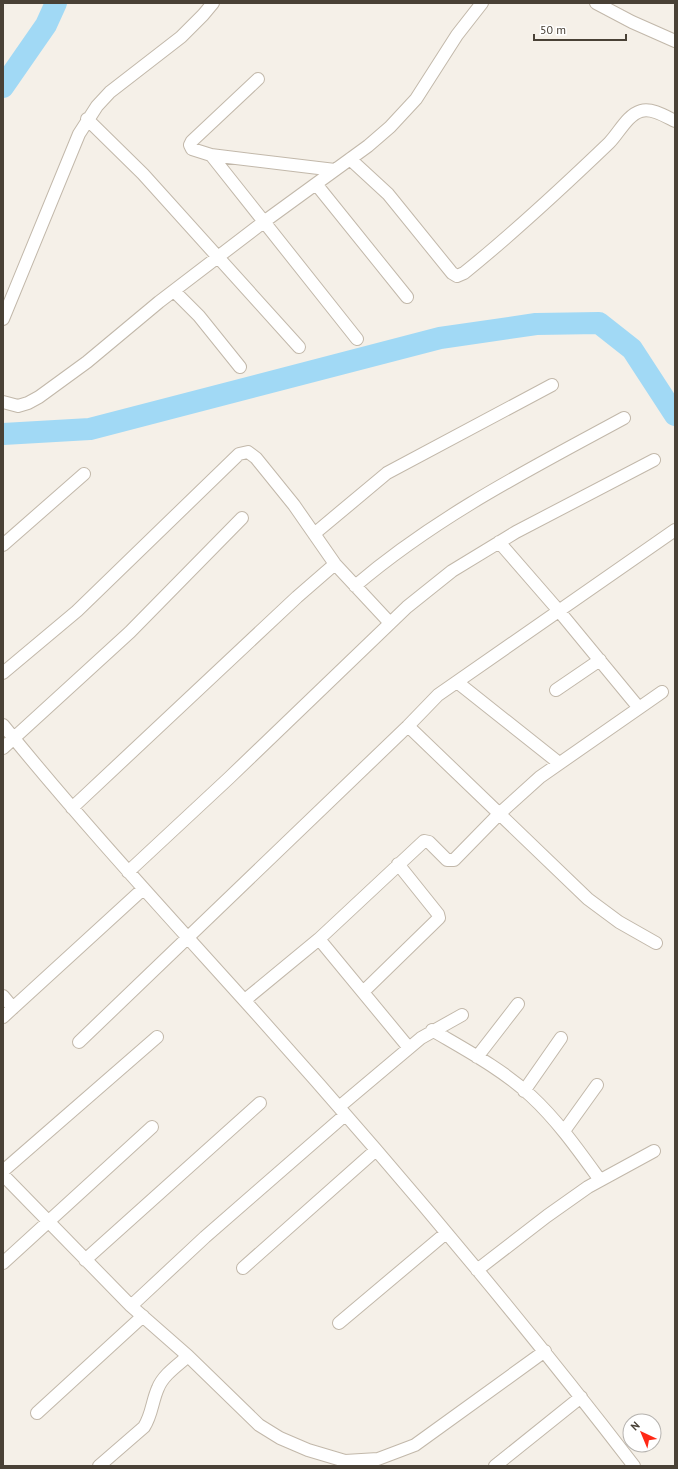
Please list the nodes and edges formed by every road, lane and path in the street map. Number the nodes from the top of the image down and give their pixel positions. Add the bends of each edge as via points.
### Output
1 (213, 3) edge
2 (482, 3) edge
3 (596, 3) edge
4 (675, 41) edge
5 (258, 79) dead end
6 (88, 119) junction
7 (675, 121) edge
8 (211, 155) junction
9 (350, 159) junction
10 (335, 170) junction
11 (316, 184) junction
12 (265, 221) junction
13 (218, 257) junction
14 (174, 291) junction
15 (407, 297) dead end
16 (3, 319) edge
17 (357, 339) dead end
18 (299, 347) dead end
19 (240, 367) dead end
20 (552, 385) dead end
21 (3, 402) edge
22 (624, 418) dead end
23 (654, 460) dead end
24 (84, 474) dead end
25 (242, 518) dead end
26 (675, 530) edge
27 (314, 534) junction
28 (499, 542) junction
29 (3, 545) edge
30 (335, 564) junction
31 (355, 586) junction
32 (559, 611) junction
33 (390, 624) junction
34 (600, 660) junction
35 (3, 673) edge
36 (457, 682) junction
37 (556, 690) dead end
38 (662, 692) dead end
39 (639, 708) junction
40 (3, 725) edge
41 (408, 726) junction
42 (15, 739) junction
43 (3, 748) edge
44 (559, 763) junction
45 (72, 808) junction
46 (499, 814) junction
47 (398, 864) junction
48 (128, 872) junction
49 (144, 889) junction
50 (188, 939) junction
51 (319, 939) junction
52 (656, 943) dead end
53 (363, 992) junction
54 (3, 996) edge
55 (244, 1000) junction
56 (518, 1004) dead end
57 (13, 1008) junction
58 (462, 1015) dead end
59 (3, 1017) edge
60 (432, 1030) junction
61 (157, 1037) dead end
62 (561, 1038) dead end
63 (79, 1042) dead end
64 (409, 1048) junction
65 (477, 1057) junction
66 (597, 1085) dead end
67 (524, 1091) junction
68 (260, 1103) dead end
69 (342, 1111) junction
70 (152, 1128) dead end
71 (564, 1131) junction
72 (376, 1150) junction
73 (654, 1151) dead end
74 (3, 1171) edge
75 (3, 1175) edge
76 (600, 1180) junction
77 (47, 1222) junction
78 (446, 1234) junction
79 (85, 1260) junction
80 (3, 1263) edge
81 (243, 1268) dead end
82 (477, 1270) junction
83 (131, 1306) junction
84 (143, 1316) junction
85 (339, 1324) dead end
86 (545, 1351) junction
87 (188, 1356) junction
88 (581, 1397) junction
89 (37, 1414) dead end
90 (99, 1466) edge
91 (495, 1466) edge
92 (634, 1466) edge

1 - 6 street via 181,37 110,92
2 - 9 street via 405,113
3 - 4 street
5 - 8 street via 192,141 192,149
6 - 13 street via 143,174
6 - 16 street via 79,134
7 - 9 street via 648,110 632,116 602,150 511,236 457,276 388,194
8 - 10 street
8 - 12 street
9 - 10 street
10 - 11 street
11 - 12 street
11 - 15 street
12 - 13 street
12 - 17 street
13 - 14 street
13 - 18 street
14 - 19 street via 199,316
14 - 21 street via 87,362 39,397 18,406
20 - 27 street via 387,473
22 - 31 street via 501,484 434,525 380,564
23 - 28 street
24 - 29 street
25 - 42 street via 130,632
26 - 32 street
27 - 30 street
27 - 35 street via 256,458 248,452 239,454 77,611
28 - 32 street
28 - 33 street via 452,571
30 - 31 street
30 - 45 street
31 - 33 street
32 - 34 street
32 - 36 street
33 - 48 street
34 - 37 street
34 - 39 street
36 - 41 street via 438,695
36 - 44 street
38 - 39 street
39 - 44 street
40 - 42 street
41 - 46 street
41 - 50 street
42 - 43 street
42 - 45 street
44 - 46 street
45 - 48 street
46 - 47 street via 454,860 447,860 426,840
46 - 52 street via 588,899 619,922
47 - 51 street
47 - 53 street via 439,918
48 - 49 street
49 - 50 street
49 - 57 street
50 - 55 street
50 - 63 street
51 - 53 street
51 - 55 street
53 - 64 street
54 - 57 street
55 - 69 street
56 - 65 street
57 - 59 street
58 - 60 street
60 - 64 street
60 - 65 street
61 - 74 street
62 - 67 street
64 - 69 street
65 - 67 street
66 - 71 street
67 - 71 street
68 - 79 street
69 - 72 street
69 - 83 street
70 - 77 street
71 - 76 street
72 - 78 street
72 - 81 street
73 - 76 street
75 - 77 street
76 - 82 street via 547,1216
77 - 79 street
77 - 80 street
78 - 82 street
78 - 85 street
79 - 83 street
82 - 86 street
83 - 84 street
84 - 87 street
84 - 89 street
86 - 87 street via 415,1445 378,1459 346,1461 308,1450 280,1438 259,1425
86 - 88 street
87 - 90 street via 158,1386 144,1427
88 - 91 street
88 - 92 street

